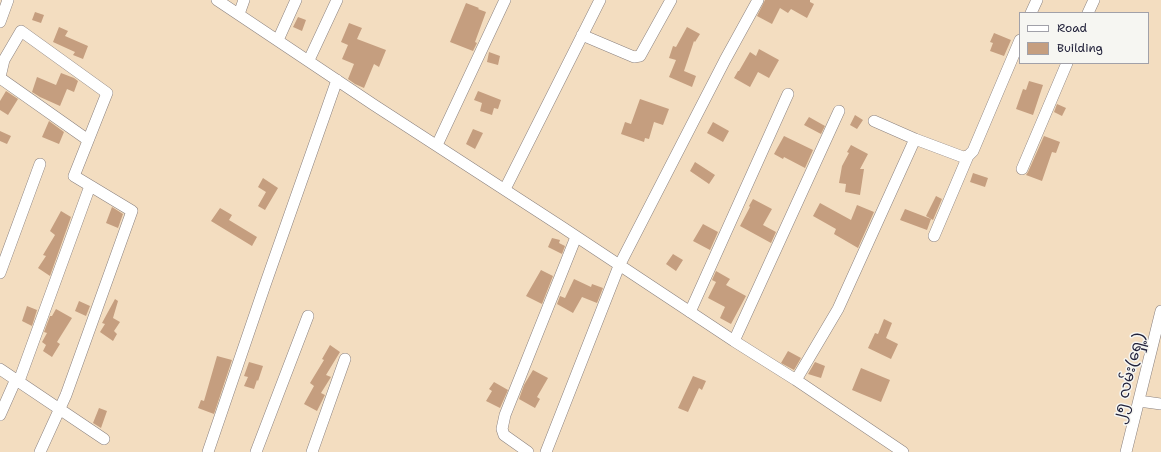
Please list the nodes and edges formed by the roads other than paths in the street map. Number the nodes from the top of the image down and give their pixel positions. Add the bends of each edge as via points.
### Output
1 (8, 0) edge
2 (217, 0) edge
3 (244, 0) edge
4 (296, 0) edge
5 (337, 0) edge
6 (505, 0) edge
7 (600, 0) edge
8 (671, 0) edge
9 (758, 0) edge
10 (1037, 0) edge
11 (1094, 0) edge
12 (1032, 12) edge
13 (1088, 12) edge
14 (239, 14) junction
15 (0, 22) edge
16 (582, 35) junction
17 (278, 40) junction
18 (1019, 42) edge
19 (309, 60) junction
20 (1067, 64) edge
21 (0, 77) edge
22 (337, 80) junction
23 (788, 94) dead end
24 (839, 111) dead end
25 (874, 121) dead end
26 (916, 139) junction
27 (88, 140) junction
28 (437, 145) junction
29 (968, 156) junction
30 (40, 164) dead end
31 (1022, 169) dead end
32 (90, 186) junction
33 (505, 189) junction
34 (934, 236) dead end
35 (576, 237) junction
36 (619, 266) junction
37 (0, 273) edge
38 (1161, 310) edge
39 (690, 312) junction
40 (308, 316) dead end
41 (734, 341) junction
42 (345, 359) dead end
43 (0, 369) edge
44 (17, 380) junction
45 (796, 380) junction
46 (1139, 401) junction
47 (1161, 404) edge
48 (59, 409) junction
49 (0, 415) edge
50 (104, 439) dead end
51 (40, 452) edge
52 (208, 452) edge
53 (256, 452) edge
54 (312, 452) edge
55 (528, 452) edge
56 (546, 452) edge
57 (903, 452) edge
58 (1126, 452) edge

1 - 15 street
2 - 14 street
3 - 14 street
4 - 17 street
5 - 19 street
6 - 28 street
7 - 16 street
8 - 16 street via 640,56 634,57
9 - 36 street
10 - 12 street
11 - 13 street
14 - 17 street
16 - 33 street
17 - 19 street
18 - 29 street via 974,151
19 - 22 street
20 - 31 street
21 - 27 street
21 - 27 street via 4,60 20,31 107,93
22 - 28 street
22 - 52 street
23 - 39 street
24 - 41 street
25 - 26 street
26 - 29 street via 963,157
26 - 45 street via 838,309
27 - 32 street via 74,176
28 - 33 street
29 - 34 street
30 - 37 street
32 - 44 street
32 - 48 street via 132,211
33 - 35 street
35 - 36 street
35 - 55 street via 505,415 502,429 504,436
36 - 39 street
36 - 56 street
38 - 46 street, ၂၅ လမ်း(ရှေ့)
39 - 41 street
40 - 53 street
41 - 45 street
42 - 54 street
43 - 44 street
44 - 48 street
44 - 49 street
45 - 57 street
46 - 47 street
46 - 58 street, ၂၅ လမ်း(ရှေ့)
48 - 50 street
48 - 51 street

